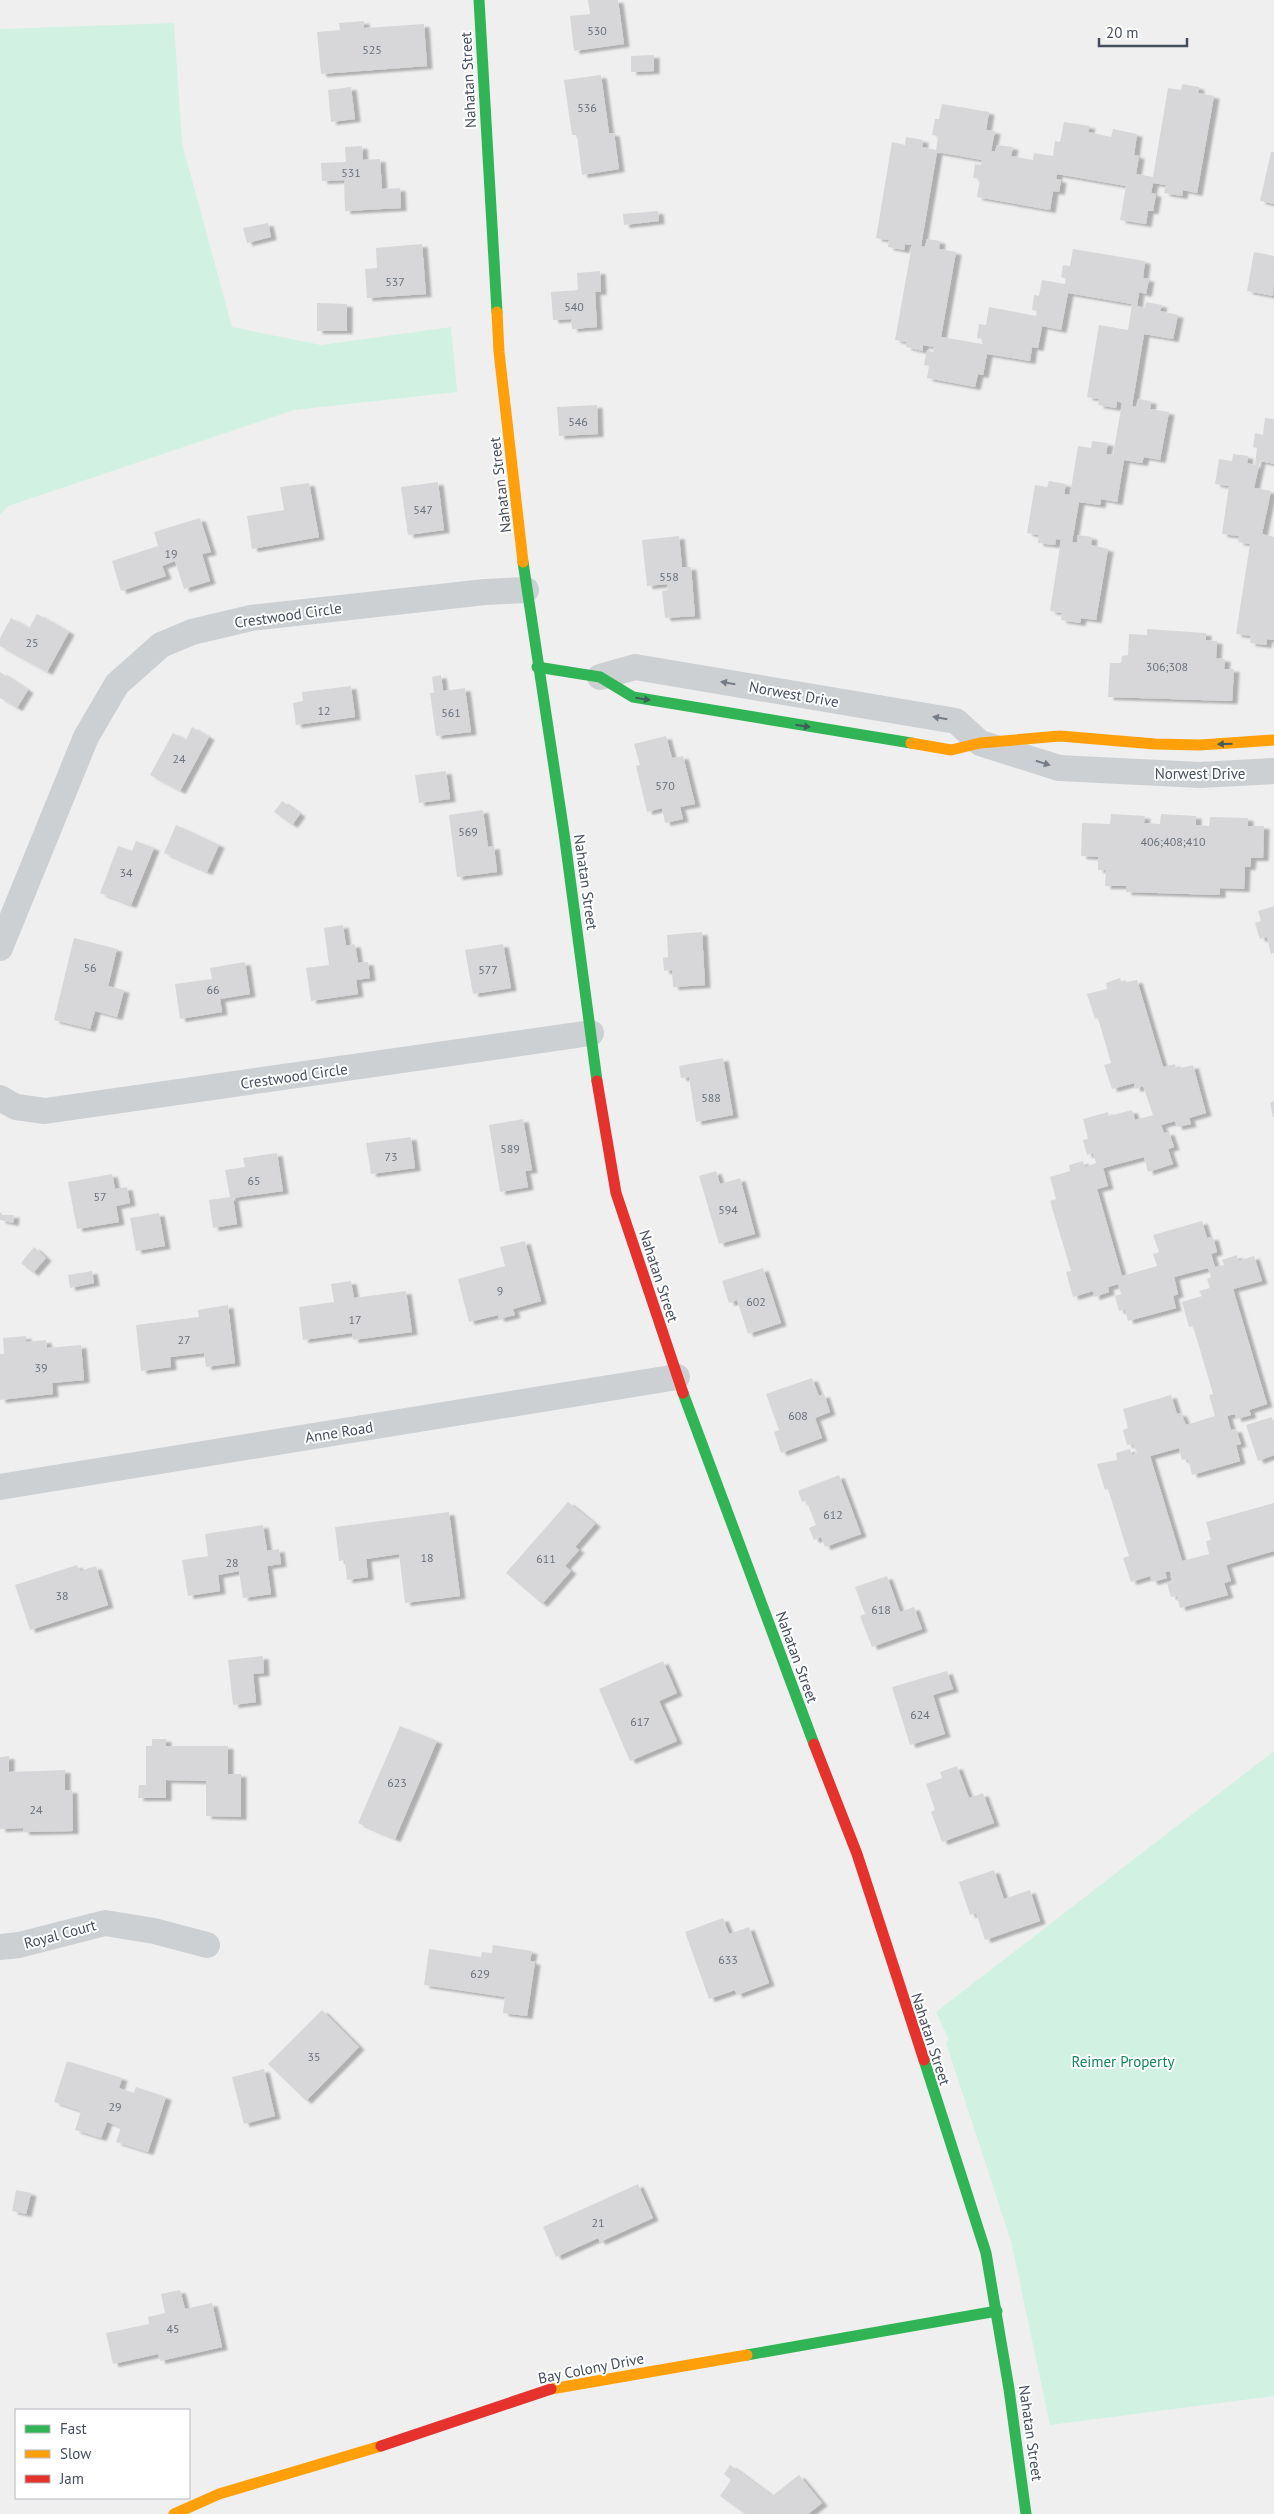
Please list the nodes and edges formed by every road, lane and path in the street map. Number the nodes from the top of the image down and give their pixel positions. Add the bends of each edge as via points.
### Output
1 (479, 0) edge
2 (526, 590) junction
3 (537, 667) junction
4 (600, 677) joint
5 (1274, 740) edge
6 (980, 743) junction
7 (1274, 771) edge
8 (0, 948) edge
9 (591, 1033) junction
10 (0, 1098) edge
11 (677, 1377) junction
12 (0, 1487) edge
13 (207, 1945) dead end
14 (0, 1947) edge
15 (998, 2311) junction
16 (174, 2514) edge
17 (1026, 2514) edge

1 - 2 main road, Nahatan Street via 499,342
2 - 3 main road, Nahatan Street
2 - 8 street, Crestwood Circle via 251,618 192,632 161,645 118,684 86,736
3 - 4 main road, Norwest Drive
3 - 9 main road, Nahatan Street
4 - 6 street, Norwest Drive via 635,667 956,721
5 -> 6 main road, Norwest Drive via 1155,744 1060,736
6 -> 7 street, Norwest Drive via 1059,768 1182,774
9 - 10 street, Crestwood Circle via 45,1111 16,1107
9 - 11 main road, Nahatan Street via 602,1121 616,1193
11 - 12 street, Anne Road
11 - 15 main road, Nahatan Street via 857,1854 986,2253
13 - 14 street, Royal Court via 105,1923
15 - 16 main road, Bay Colony Drive via 548,2390 393,2442 219,2494
15 - 17 main road, Nahatan Street

